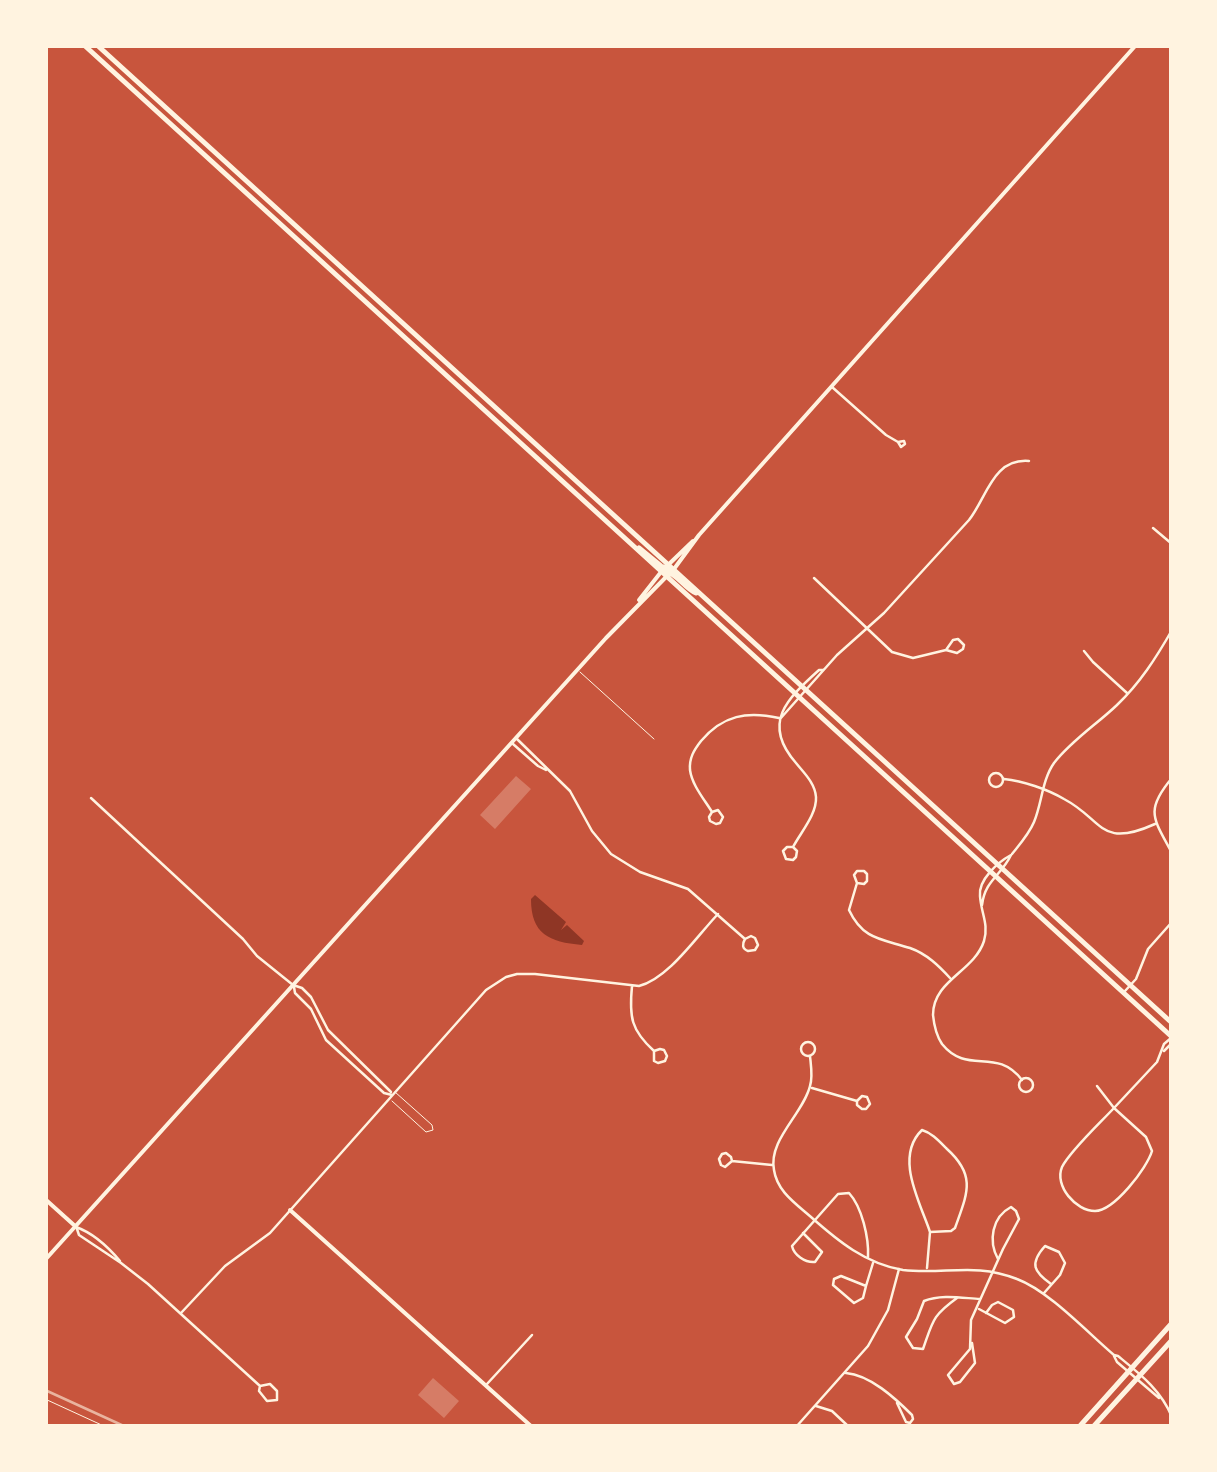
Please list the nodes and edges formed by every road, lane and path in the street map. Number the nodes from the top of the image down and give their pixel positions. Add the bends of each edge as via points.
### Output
1 (84, 45) edge
2 (98, 45) edge
3 (1136, 45) edge
4 (832, 387) junction
5 (898, 442) dead end
6 (1029, 461) dead end
7 (1153, 528) dead end
8 (1172, 544) edge
9 (668, 570) junction
10 (814, 578) dead end
11 (868, 629) junction
12 (1172, 630) edge
13 (946, 650) dead end
14 (1084, 652) dead end
15 (577, 670) junction
16 (804, 688) junction
17 (1128, 694) junction
18 (797, 695) junction
19 (780, 719) junction
20 (514, 740) junction
21 (654, 740) dead end
22 (1172, 778) edge
23 (1004, 779) dead end
24 (1043, 790) junction
25 (91, 798) dead end
26 (712, 812) dead end
27 (1155, 824) junction
28 (793, 847) dead end
29 (1172, 853) edge
30 (1000, 866) junction
31 (994, 873) junction
32 (857, 883) dead end
33 (718, 914) junction
34 (1172, 922) edge
35 (745, 938) dead end
36 (952, 979) junction
37 (293, 985) junction
38 (632, 985) junction
39 (1130, 985) junction
40 (1124, 992) junction
41 (1172, 1023) edge
42 (1172, 1039) edge
43 (654, 1051) dead end
44 (810, 1056) dead end
45 (1022, 1080) dead end
46 (1097, 1086) dead end
47 (810, 1088) junction
48 (392, 1095) junction
49 (858, 1101) dead end
50 (1114, 1108) junction
51 (732, 1162) dead end
52 (772, 1164) junction
53 (45, 1199) edge
54 (290, 1210) junction
55 (814, 1220) junction
56 (76, 1226) junction
57 (930, 1232) junction
58 (803, 1233) junction
59 (107, 1248) junction
60 (103, 1253) junction
61 (998, 1258) junction
62 (868, 1259) junction
63 (45, 1260) edge
64 (874, 1262) junction
65 (121, 1263) junction
66 (898, 1269) junction
67 (927, 1270) junction
68 (994, 1272) junction
69 (1052, 1284) junction
70 (866, 1286) junction
71 (1043, 1294) junction
72 (957, 1298) junction
73 (982, 1299) junction
74 (977, 1308) junction
75 (181, 1313) junction
76 (986, 1313) junction
77 (1172, 1323) edge
78 (532, 1335) dead end
79 (1172, 1340) edge
80 (972, 1343) junction
81 (1130, 1369) junction
82 (844, 1372) junction
83 (1138, 1377) junction
84 (260, 1386) dead end
85 (486, 1386) junction
86 (45, 1399) edge
87 (897, 1403) dead end
88 (815, 1406) junction
89 (1090, 1415) junction
90 (1172, 1417) edge
91 (1095, 1424) edge
92 (106, 1427) edge
93 (532, 1427) edge
94 (796, 1427) edge
95 (850, 1427) edge
96 (1079, 1427) edge

1 - 9 main road
2 - 9 main road
3 - 4 street
4 - 5 street
4 - 9 street
6 - 11 street via 996,474 969,520
7 - 8 street
9 - 15 street
9 - 16 main road
9 - 18 main road
10 - 11 street
11 - 13 street via 903,656
11 - 16 street
12 - 17 street
14 - 17 street
15 - 20 street
15 - 21 lane
16 - 18 street
16 - 30 main road
17 - 24 street via 1069,745
18 - 19 street
18 - 31 main road
19 - 26 street via 730,718 697,747 692,776
19 - 28 street via 783,745 816,794
20 - 33 street via 570,791 616,858 688,889
20 - 37 street
22 - 27 street via 1154,802
23 - 24 street
24 - 27 street via 1103,830 1125,833
24 - 30 street via 1025,839
25 - 37 street
27 - 29 street
30 - 31 street
30 - 39 main road
31 - 36 street via 980,889 982,944
31 - 40 main road
32 - 36 street via 849,910 858,926 877,940 924,954
33 - 35 street
33 - 38 street via 660,976
34 - 39 street
36 - 45 street via 933,1009 936,1034 959,1058 1004,1064
37 - 48 street via 311,997 328,1030
37 - 48 street via 326,1040
37 - 56 street
38 - 43 street via 632,1020
38 - 48 street via 535,974 506,978 486,990
39 - 40 street
39 - 41 main road
40 - 42 main road
42 - 50 street
44 - 47 street
46 - 50 street
47 - 49 street
47 - 52 street
48 - 48 lane via 426,1132 432,1130 432,1125
48 - 54 street
50 - 50 street via 1060,1176 1063,1189 1088,1210 1114,1202 1152,1151
51 - 52 street
52 - 55 street via 782,1190
53 - 56 street
54 - 75 street
54 - 85 street
55 - 58 street
55 - 62 street
55 - 62 street via 838,1194 852,1195
56 - 59 street
56 - 60 street
56 - 63 street
57 - 57 street via 956,1228 968,1187 959,1159 922,1130 908,1166
57 - 67 street
58 - 58 street via 792,1249 814,1262 822,1252
59 - 60 street
59 - 65 street
60 - 65 street
61 - 61 street via 1020,1218 1011,1207 996,1222 992,1248
61 - 68 street
62 - 64 street
64 - 66 street
64 - 70 street
65 - 75 street
66 - 67 street
66 - 82 street via 880,1328
67 - 68 street
68 - 71 street
68 - 73 street
69 - 69 street via 1066,1263 1049,1245 1035,1269
69 - 71 street
70 - 70 street via 841,1276 833,1285 854,1303
71 - 81 street
72 - 72 street via 924,1301 909,1344 923,1349 932,1320
72 - 73 street
73 - 74 street
74 - 76 street
74 - 80 street
75 - 84 street
76 - 76 street via 1005,1322 1014,1318 998,1302
77 - 81 main road
78 - 85 street
79 - 83 main road
80 - 80 street via 948,1375 954,1384 975,1363
81 - 83 street
81 - 89 main road
82 - 87 street via 861,1374
82 - 88 street
83 - 90 street via 1158,1390
83 - 91 main road
85 - 93 street
86 - 92 path
88 - 94 street
88 - 95 street
89 - 91 main road
89 - 96 main road

